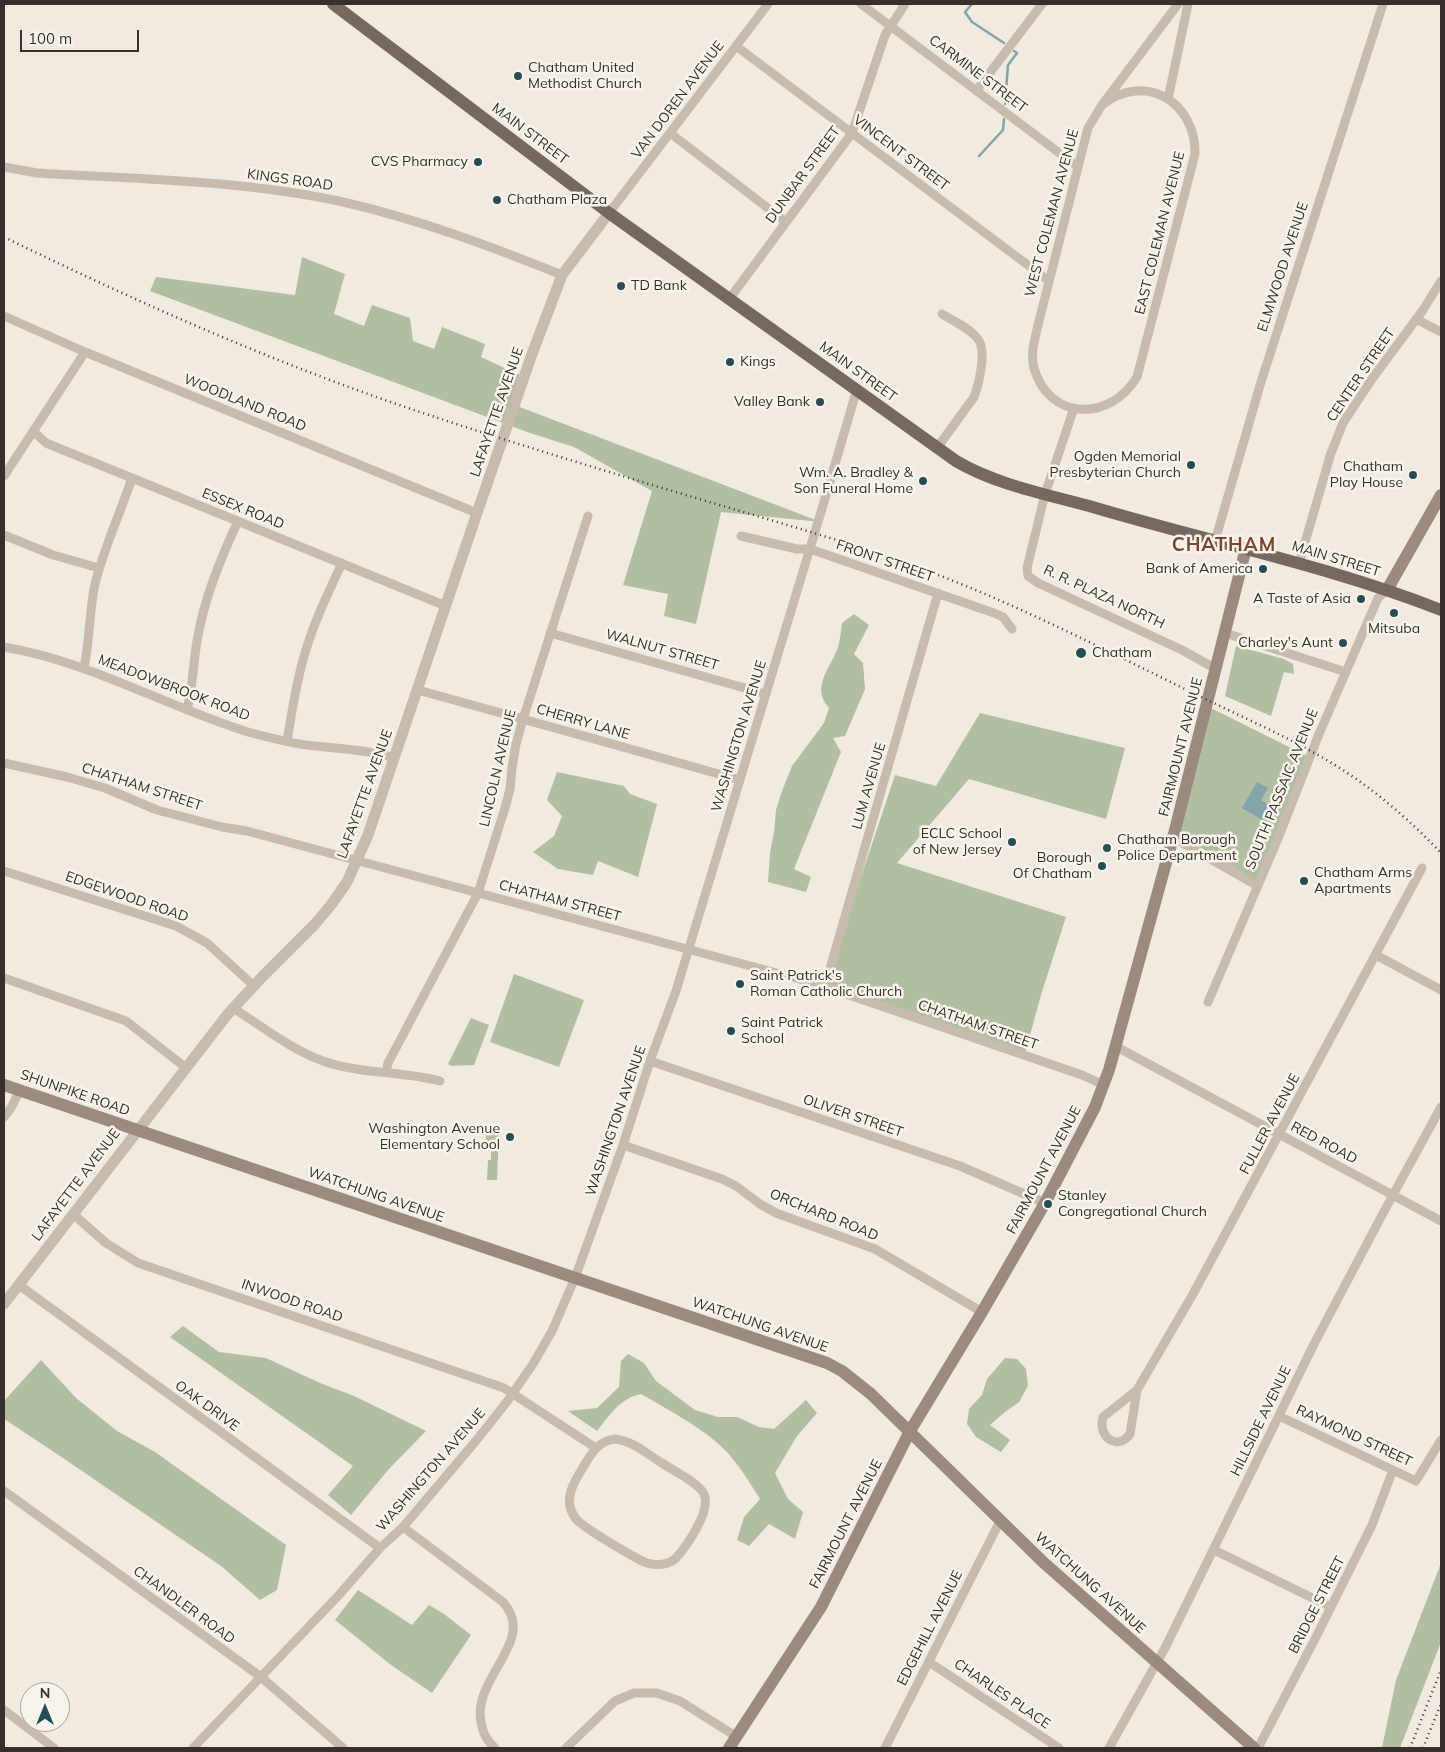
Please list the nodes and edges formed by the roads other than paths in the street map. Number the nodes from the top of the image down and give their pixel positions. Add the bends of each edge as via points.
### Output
1 (333, 4) edge
2 (768, 4) edge
3 (861, 4) edge
4 (905, 4) edge
5 (1042, 4) edge
6 (1178, 4) edge
7 (1188, 4) edge
8 (1383, 4) edge
9 (890, 26) junction
10 (736, 46) junction
11 (976, 90) junction
12 (1168, 99) junction
13 (1102, 104) junction
14 (670, 133) junction
15 (852, 133) junction
16 (4, 167) edge
17 (1078, 167) junction
18 (609, 213) junction
19 (786, 222) junction
20 (562, 276) junction
21 (1049, 280) junction
22 (1441, 282) edge
23 (730, 298) junction
24 (942, 314) dead end
25 (4, 316) edge
26 (1416, 319) junction
27 (1441, 332) edge
28 (85, 352) junction
29 (857, 389) junction
30 (1074, 408) junction
31 (33, 431) junction
32 (937, 448) junction
33 (4, 476) edge
34 (132, 478) junction
35 (1045, 494) junction
36 (1441, 495) edge
37 (477, 513) junction
38 (588, 516) dead end
39 (238, 521) junction
40 (4, 535) edge
41 (741, 536) dead end
42 (1215, 541) junction
43 (1246, 548) junction
44 (810, 549) junction
45 (342, 563) junction
46 (1299, 563) junction
47 (99, 568) junction
48 (1387, 590) junction
49 (938, 593) junction
50 (446, 606) junction
51 (1441, 610) edge
52 (1012, 629) dead end
53 (550, 633) junction
54 (1225, 633) junction
55 (4, 647) edge
56 (84, 668) junction
57 (1216, 669) junction
58 (1346, 672) junction
59 (418, 690) junction
60 (766, 694) junction
61 (187, 710) junction
62 (523, 719) junction
63 (287, 741) junction
64 (394, 758) junction
65 (4, 763) edge
66 (740, 780) junction
67 (1172, 837) junction
68 (358, 860) junction
69 (1422, 868) dead end
70 (4, 871) edge
71 (1258, 886) junction
72 (478, 893) junction
73 (689, 949) junction
74 (1376, 955) junction
75 (4, 978) edge
76 (254, 986) junction
77 (825, 986) junction
78 (1441, 990) edge
79 (1208, 1002) dead end
80 (233, 1008) junction
81 (1115, 1046) junction
82 (650, 1061) junction
83 (186, 1067) junction
84 (386, 1072) junction
85 (440, 1081) dead end
86 (4, 1085) edge
87 (1104, 1085) junction
88 (20, 1090) junction
89 (1441, 1107) edge
90 (4, 1118) edge
91 (137, 1130) junction
92 (1280, 1135) junction
93 (623, 1145) junction
94 (1393, 1195) junction
95 (1045, 1203) junction
96 (73, 1214) junction
97 (1441, 1221) edge
98 (575, 1278) junction
99 (19, 1285) junction
100 (4, 1304) edge
101 (982, 1312) junction
102 (1137, 1390) junction
103 (513, 1393) junction
104 (1279, 1416) junction
105 (910, 1431) junction
106 (1441, 1440) edge
107 (596, 1448) junction
108 (1393, 1470) junction
109 (4, 1491) edge
110 (1000, 1521) junction
111 (404, 1527) junction
112 (380, 1548) junction
113 (1214, 1550) junction
114 (1331, 1607) junction
115 (929, 1662) junction
116 (1157, 1662) junction
117 (261, 1677) junction
118 (4, 1710) edge
119 (737, 1737) junction
120 (54, 1748) edge
121 (193, 1748) edge
122 (342, 1748) edge
123 (495, 1748) edge
124 (566, 1748) edge
125 (729, 1748) edge
126 (885, 1748) edge
127 (1059, 1748) edge
128 (1109, 1748) edge
129 (1254, 1748) edge
130 (1258, 1748) edge

1 - 18 main road, MAIN STREET
2 - 10 street, VAN DOREN AVENUE
3 - 9 street, CARMINE STREET
4 - 9 street, DUNBAR STREET
5 - 11 street
6 - 13 street, WEST COLEMAN AVENUE
7 - 12 street
8 - 42 street, ELMWOOD AVENUE via 1261,382
9 - 11 street, CARMINE STREET
9 - 15 street, DUNBAR STREET via 884,35
10 - 14 street, VAN DOREN AVENUE
10 - 15 street, VINCENT STREET
11 - 17 street, CARMINE STREET
12 - 13 street, EAST COLEMAN AVENUE via 1137,91 1116,95
12 - 30 street, EAST COLEMAN AVENUE via 1184,113 1189,123 1195,144 1194,154 1141,366 1132,386 1111,404 1096,409
13 - 17 street, WEST COLEMAN AVENUE via 1086,134
14 - 18 street, VAN DOREN AVENUE
14 - 19 street
15 - 19 street, DUNBAR STREET
15 - 21 street, VINCENT STREET
16 - 20 street, KINGS ROAD via 37,173 248,187 342,202 436,227
17 - 21 street, WEST COLEMAN AVENUE
18 - 20 street, LAFAYETTE AVENUE
18 - 23 main road, MAIN STREET
19 - 23 street, DUNBAR STREET
20 - 37 street, LAFAYETTE AVENUE
21 - 30 street, WEST COLEMAN AVENUE via 1033,346 1034,368 1050,395
22 - 26 street, CENTER STREET
23 - 29 main road, MAIN STREET
24 - 32 street via 975,335 981,344 982,354 974,397
25 - 28 street, WOODLAND ROAD
26 - 27 street
26 - 46 street, CENTER STREET via 1343,424
28 - 31 street
28 - 37 street, WOODLAND ROAD
29 - 32 main road, MAIN STREET
29 - 44 street, WASHINGTON AVENUE
30 - 35 street
31 - 33 street
31 - 34 street, ESSEX ROAD via 46,443
32 - 35 main road, MAIN STREET via 985,476
34 - 39 street, ESSEX ROAD
34 - 47 street
35 - 42 main road, MAIN STREET
35 - 57 street, R. R. PLAZA NORTH via 1026,568 1028,576
36 - 48 main road
37 - 50 street, LAFAYETTE AVENUE
38 - 53 street, LINCOLN AVENUE
39 - 45 street, ESSEX ROAD
39 - 61 street via 220,560 203,612
40 - 47 street via 53,556
41 - 44 street, FRONT STREET
42 - 43 main road, MAIN STREET
43 - 46 main road, MAIN STREET
43 - 54 main road, FAIRMOUNT AVENUE
44 - 49 street, FRONT STREET
44 - 60 street, WASHINGTON AVENUE
45 - 50 street, ESSEX ROAD
45 - 63 street via 322,605 305,654
46 - 48 main road, MAIN STREET
47 - 56 street
48 - 51 main road, MAIN STREET
48 - 58 street, SOUTH PASSAIC AVENUE via 1378,598
49 - 52 street, FRONT STREET via 1003,617
49 - 77 street, LUM AVENUE
50 - 59 street, LAFAYETTE AVENUE
53 - 60 street, WALNUT STREET
53 - 62 street, LINCOLN AVENUE
54 - 57 main road, FAIRMOUNT AVENUE
54 - 58 street
55 - 56 street, MEADOWBROOK ROAD
56 - 61 street, MEADOWBROOK ROAD
57 - 67 main road, FAIRMOUNT AVENUE
58 - 71 street, SOUTH PASSAIC AVENUE
59 - 62 street, CHERRY LANE
59 - 64 street, LAFAYETTE AVENUE
60 - 66 street, WASHINGTON AVENUE
61 - 63 street, MEADOWBROOK ROAD
62 - 66 street, CHERRY LANE
62 - 72 street, LINCOLN AVENUE via 506,808
63 - 64 street, MEADOWBROOK ROAD
64 - 68 street, LAFAYETTE AVENUE
65 - 68 street, CHATHAM STREET via 105,788 158,810
66 - 73 street, WASHINGTON AVENUE
67 - 71 street
67 - 81 main road, FAIRMOUNT AVENUE
68 - 72 street, CHATHAM STREET
68 - 76 street, LAFAYETTE AVENUE via 331,905
69 - 74 street, FULLER AVENUE
70 - 76 street, EDGEWOOD ROAD via 176,926 207,944
71 - 79 street, SOUTH PASSAIC AVENUE
72 - 73 street, CHATHAM STREET
72 - 84 street, LINCOLN AVENUE via 388,1062
73 - 77 street, CHATHAM STREET
73 - 82 street, WASHINGTON AVENUE
74 - 78 street
74 - 92 street, FULLER AVENUE
75 - 83 street via 126,1021
76 - 80 street, LAFAYETTE AVENUE
77 - 87 street, CHATHAM STREET
80 - 83 street, LAFAYETTE AVENUE
80 - 84 street via 298,1050 323,1061
81 - 87 main road, FAIRMOUNT AVENUE
81 - 92 street, RED ROAD
82 - 93 street, WASHINGTON AVENUE
82 - 95 street, OLIVER STREET via 960,1166
83 - 91 street, LAFAYETTE AVENUE
84 - 85 street
86 - 88 main road, SHUNPIKE ROAD
87 - 95 main road, FAIRMOUNT AVENUE
88 - 90 street
88 - 91 main road, SHUNPIKE ROAD
89 - 94 street, HILLSIDE AVENUE
91 - 96 street, LAFAYETTE AVENUE
91 - 98 main road, WATCHUNG AVENUE
92 - 94 street, RED ROAD
92 - 102 street, FULLER AVENUE
93 - 98 street, WASHINGTON AVENUE
93 - 101 street, ORCHARD ROAD via 722,1180 776,1213 875,1249
94 - 97 street, RED ROAD
94 - 104 street, HILLSIDE AVENUE
95 - 101 main road, FAIRMOUNT AVENUE
96 - 99 street, LAFAYETTE AVENUE
96 - 103 street, INWOOD ROAD via 106,1243 138,1263
98 - 103 street, WASHINGTON AVENUE via 552,1331
98 - 105 main road, WATCHUNG AVENUE via 827,1363 872,1394
99 - 100 street, LAFAYETTE AVENUE
99 - 112 street, OAK DRIVE
101 - 105 main road, FAIRMOUNT AVENUE
102 - 102 street, FULLER AVENUE via 1103,1417 1103,1432 1110,1440 1121,1441 1130,1434
103 - 107 street, INWOOD ROAD
103 - 111 street, WASHINGTON AVENUE
104 - 108 street, RAYMOND STREET
104 - 113 street, HILLSIDE AVENUE
105 - 110 main road, WATCHUNG AVENUE
105 - 119 main road, FAIRMOUNT AVENUE via 821,1607
106 - 108 street, RAYMOND STREET via 1417,1480
107 - 107 street via 608,1440 627,1442 704,1494 703,1514 673,1561 660,1564 646,1562 582,1524 572,1514 569,1499 572,1489
108 - 114 street, BRIDGE STREET via 1372,1525
109 - 117 street, CHANDLER ROAD
110 - 115 street, EDGEHILL AVENUE
110 - 116 main road, WATCHUNG AVENUE
111 - 112 street, WASHINGTON AVENUE
111 - 123 street via 503,1602 512,1614 514,1628 506,1654 479,1705 485,1737
112 - 117 street, WASHINGTON AVENUE
113 - 114 street
113 - 116 street, HILLSIDE AVENUE
114 - 130 street, BRIDGE STREET
115 - 126 street, EDGEHILL AVENUE
115 - 127 street, CHARLES PLACE
116 - 128 street, HILLSIDE AVENUE
116 - 129 main road, WATCHUNG AVENUE
117 - 121 street, WASHINGTON AVENUE
117 - 122 street, CHANDLER ROAD
118 - 120 street
119 - 124 street via 680,1700 657,1693 634,1693 615,1701
119 - 125 main road, FAIRMOUNT AVENUE

